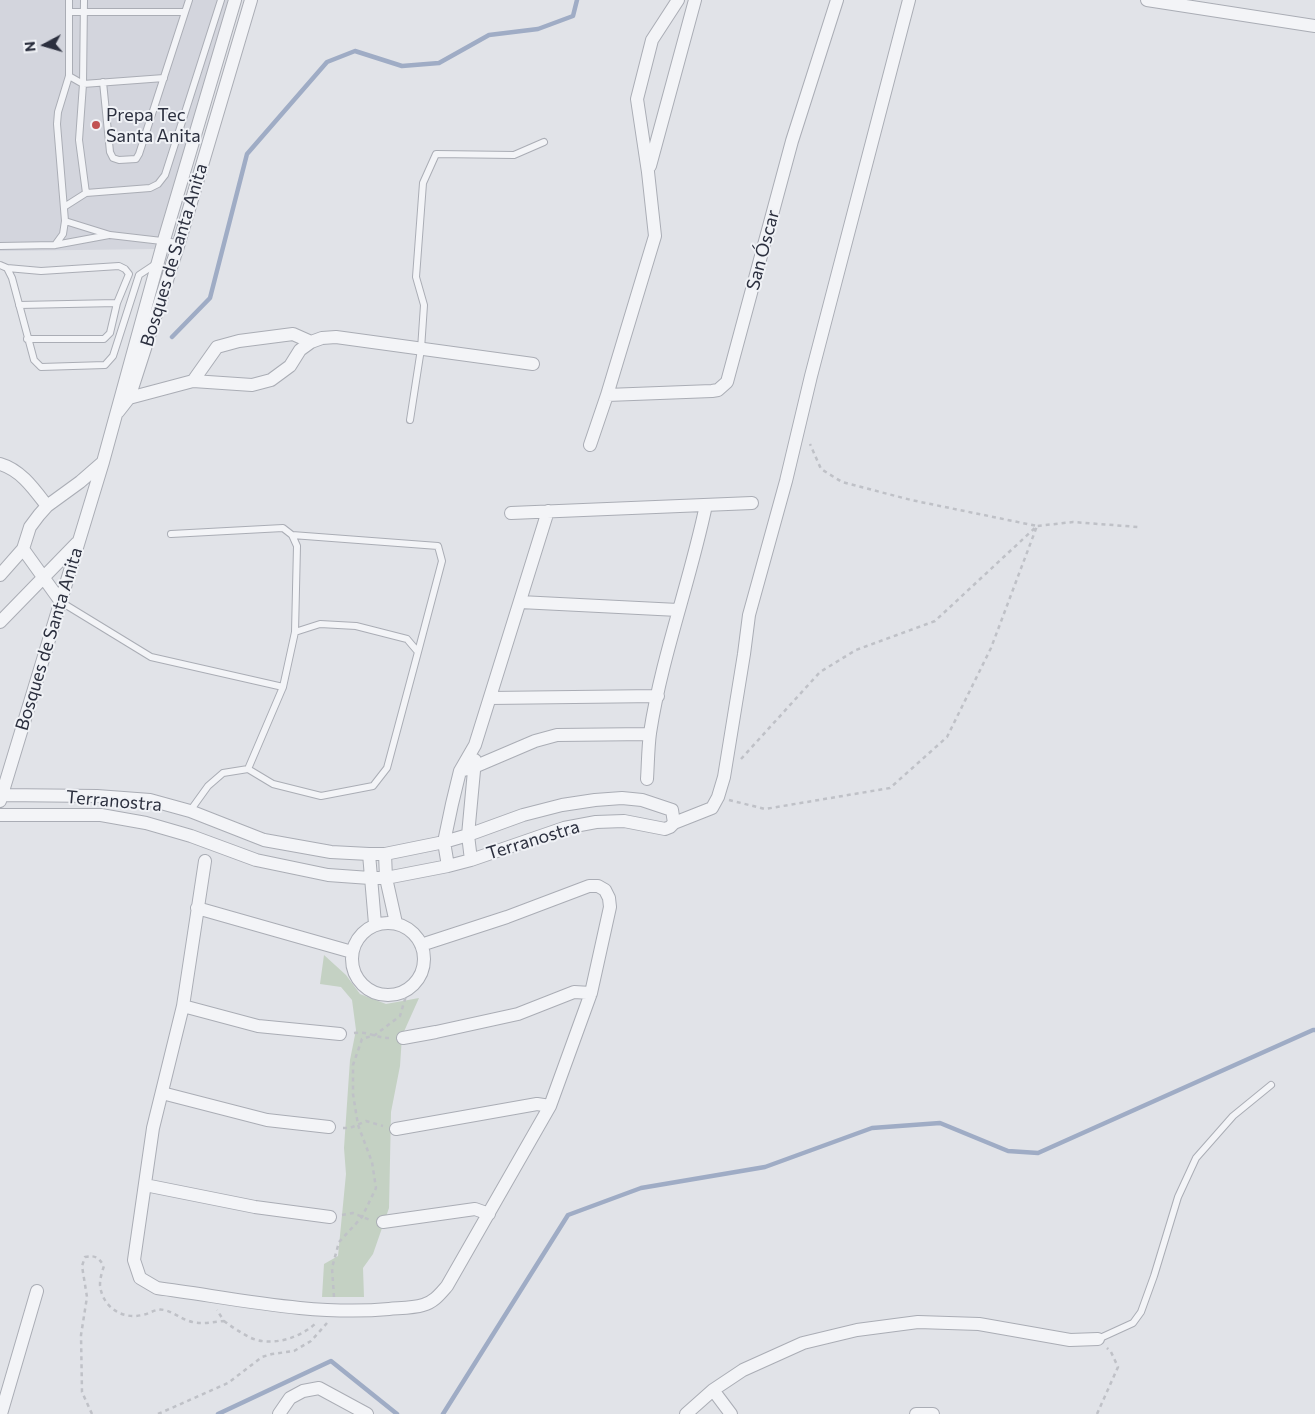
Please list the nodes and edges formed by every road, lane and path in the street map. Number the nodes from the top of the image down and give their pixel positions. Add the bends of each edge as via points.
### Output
1 (69, 0) edge
2 (84, 0) edge
3 (189, 0) edge
4 (678, 0) edge
5 (695, 0) edge
6 (838, 0) edge
7 (909, 0) edge
8 (1147, 0) edge
9 (227, 3) edge
10 (249, 6) edge
11 (69, 12) junction
12 (84, 12) junction
13 (185, 12) junction
14 (1315, 26) edge
15 (69, 76) junction
16 (164, 78) junction
17 (103, 82) junction
18 (83, 84) junction
19 (544, 142) dead end
20 (648, 172) junction
21 (86, 193) junction
22 (64, 207) junction
23 (65, 221) junction
24 (110, 235) junction
25 (164, 240) junction
26 (179, 243) junction
27 (56, 245) junction
28 (0, 246) edge
29 (157, 263) junction
30 (0, 265) edge
31 (7, 268) junction
32 (117, 303) junction
33 (19, 305) junction
34 (27, 338) junction
35 (311, 342) junction
36 (421, 349) junction
37 (533, 364) dead end
38 (193, 381) junction
39 (607, 395) junction
40 (125, 397) junction
41 (410, 420) dead end
42 (800, 423) junction
43 (590, 445) dead end
44 (102, 462) junction
45 (0, 464) edge
46 (752, 503) dead end
47 (706, 505) junction
48 (47, 506) junction
49 (548, 511) junction
50 (511, 513) dead end
51 (1037, 526) junction
52 (1138, 527) dead end
53 (171, 534) dead end
54 (292, 535) junction
55 (79, 541) junction
56 (23, 549) junction
57 (0, 575) edge
58 (44, 578) junction
59 (61, 602) junction
60 (520, 602) junction
61 (678, 610) junction
62 (0, 622) edge
63 (295, 632) junction
64 (418, 652) junction
65 (283, 687) junction
66 (658, 696) junction
67 (490, 698) junction
68 (650, 734) junction
69 (475, 745) junction
70 (474, 767) junction
71 (248, 770) junction
72 (460, 771) junction
73 (724, 777) junction
74 (647, 779) dead end
75 (718, 797) junction
76 (1, 798) edge
77 (190, 811) junction
78 (0, 815) edge
79 (674, 823) junction
80 (468, 835) junction
81 (444, 842) junction
82 (369, 854) junction
83 (385, 854) junction
84 (471, 860) junction
85 (205, 861) dead end
86 (448, 866) junction
87 (370, 878) junction
88 (386, 878) junction
89 (198, 908) junction
90 (396, 923) junction
91 (375, 924) junction
92 (421, 945) junction
93 (352, 952) junction
94 (591, 993) junction
95 (183, 1006) junction
96 (340, 1034) joint
97 (404, 1038) joint
98 (1271, 1086) dead end
99 (162, 1093) junction
100 (550, 1106) junction
101 (329, 1127) joint
102 (396, 1129) joint
103 (145, 1185) junction
104 (489, 1214) junction
105 (330, 1217) joint
106 (384, 1222) joint
107 (37, 1291) dead end
108 (206, 1294) junction
109 (335, 1310) junction
110 (224, 1321) junction
111 (1098, 1340) junction
112 (713, 1390) junction
113 (1, 1414) edge
114 (92, 1414) edge
115 (279, 1414) edge
116 (367, 1414) edge
117 (686, 1414) edge
118 (730, 1414) edge
119 (916, 1414) edge
120 (933, 1414) edge
121 (1097, 1414) edge

1 - 11 lane
2 - 12 lane
3 - 13 lane
4 - 20 street via 652,40 637,100
5 - 20 street
6 - 39 street, San Óscar via 792,141 728,382 712,391
7 - 42 street
8 - 14 street
9 - 10 street
9 - 21 lane via 165,175 150,188
9 - 25 street, Bosques de Santa Anita
10 - 26 street, Bosques de Santa Anita
11 - 12 lane
11 - 15 lane
12 - 13 lane
12 - 18 lane
13 - 16 lane
15 - 18 lane
15 - 22 lane via 57,124
16 - 17 lane
16 - 17 lane via 139,154 131,160 113,158 110,152
17 - 18 lane
18 - 21 lane via 79,140
19 - 36 lane via 514,155 436,154 423,183 416,277 424,305
20 - 39 street via 655,236
21 - 22 lane
22 - 23 lane
23 - 24 lane
23 - 27 lane via 63,234
24 - 25 lane
24 - 27 lane
25 - 26 lane
25 - 29 street, Bosques de Santa Anita
26 - 40 street, Bosques de Santa Anita
27 - 28 lane
29 - 34 lane via 140,275 113,356 105,365 41,367 34,360
29 - 40 street, Bosques de Santa Anita
30 - 31 lane
31 - 32 lane via 41,271 119,266 129,274
31 - 33 lane
32 - 33 lane
32 - 34 lane via 110,333 104,339
33 - 34 lane
35 - 36 street via 336,337
35 - 38 street via 300,350 290,366 271,380 252,385
35 - 38 street via 293,334 217,347
36 - 37 street
36 - 41 lane
38 - 40 street
39 - 43 street
40 - 44 street, Bosques de Santa Anita via 114,418
42 - 51 path via 821,469 842,482
42 - 73 street via 748,615
44 - 48 street
44 - 55 street, Bosques de Santa Anita
45 - 48 street via 23,477
46 - 47 street
47 - 49 street
47 - 61 street
48 - 56 street via 30,527
49 - 50 street
49 - 60 street
51 - 52 path via 1073,522
51 - 73 path via 935,621 856,650 820,672
51 - 75 path via 991,648 947,737 890,788 765,809
53 - 54 lane via 283,528
54 - 63 lane via 297,546
54 - 64 lane via 438,546 442,561
55 - 58 street
55 - 59 street, Bosques de Santa Anita
56 - 57 street
56 - 58 street
58 - 59 street
58 - 62 street
59 - 65 lane via 151,656
59 - 76 street, Bosques de Santa Anita
60 - 61 street
60 - 67 street
61 - 66 street
63 - 64 lane via 320,624 356,626 407,639
63 - 65 lane
64 - 71 lane via 387,768 373,786 321,796 273,784
65 - 71 lane
66 - 67 street
66 - 68 street
67 - 69 street
68 - 70 street via 557,735
68 - 74 street
69 - 70 street
69 - 72 street
70 - 72 street
70 - 80 street
71 - 77 lane via 223,773 208,786
72 - 81 street
73 - 75 street
75 - 79 street via 712,808
76 - 77 street, Terranostra via 97,796 150,800
77 - 82 street, Terranostra via 264,840 331,852
78 - 87 street, Terranostra via 101,815 182,833 256,860 328,875
79 - 80 street, Terranostra via 672,810 642,800 622,798 562,805
79 - 84 street, Terranostra via 665,829 624,821 596,822 546,833
80 - 81 street, Terranostra
80 - 84 street
81 - 83 street, Terranostra
81 - 86 street
82 - 83 street, Terranostra
82 - 87 street
83 - 88 street
84 - 86 street, Terranostra
85 - 89 street
86 - 88 street, Terranostra
87 - 88 street, Terranostra
87 - 91 street
88 - 90 street
89 - 93 street
89 - 95 street
90 - 91 street
90 - 92 street via 411,931
91 - 93 street via 356,940
92 - 93 street via 424,955 420,974 408,989 395,994 380,995 367,989 357,979 352,966
92 - 94 street via 588,886 598,886 605,890 610,907
94 - 97 street via 574,992 518,1014
94 - 100 street
95 - 96 street via 258,1026
95 - 99 street
96 - 97 path via 365,1032 383,1038
98 - 111 lane via 1233,1116 1196,1158 1178,1196 1141,1312 1133,1323
99 - 101 street via 267,1120
99 - 103 street
100 - 102 street via 537,1104
100 - 104 street
101 - 102 path via 350,1128 366,1121
103 - 105 street via 255,1207
103 - 108 street via 134,1260 140,1278 157,1288
104 - 106 street via 475,1209
104 - 109 street via 446,1286 433,1301 423,1306
105 - 106 path via 353,1213
107 - 113 street
108 - 109 street
108 - 110 path
109 - 110 path via 309,1330 288,1339 272,1341 252,1339
110 - 114 path via 193,1322 162,1309 143,1315 120,1314 104,1297 100,1285 104,1266 99,1258 85,1257 82,1266 88,1297 81,1335 82,1392
111 - 112 street via 1070,1340 980,1324 918,1322 857,1330 803,1343 743,1370
111 - 121 path via 1111,1352 1118,1367
112 - 117 street
112 - 118 street
115 - 116 street via 290,1398 302,1391 319,1388
119 - 120 street

